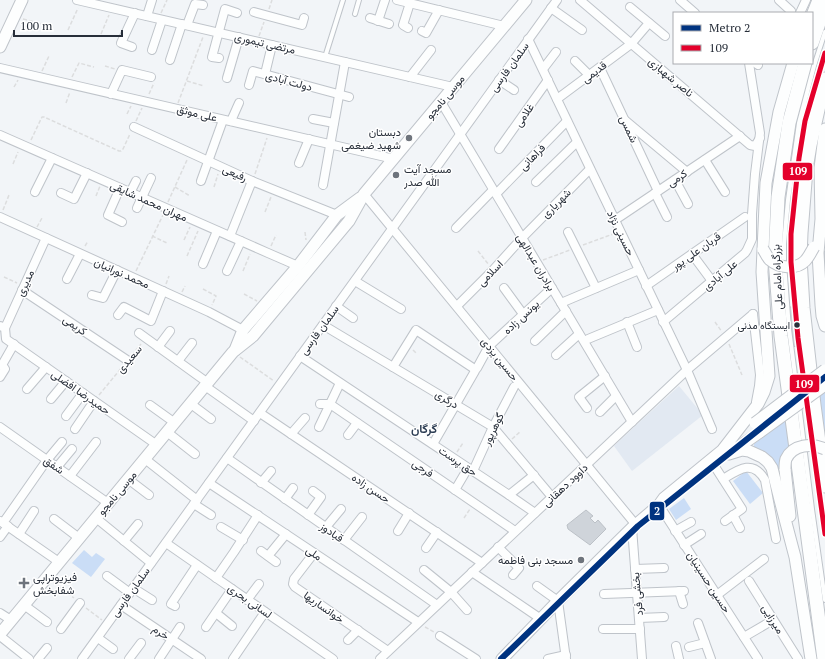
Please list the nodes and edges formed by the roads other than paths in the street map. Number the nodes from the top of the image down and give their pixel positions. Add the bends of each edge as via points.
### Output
1 (22, 0) edge
2 (152, 0) edge
3 (343, 0) edge
4 (359, 0) edge
5 (385, 0) edge
6 (397, 0) edge
7 (526, 0) edge
8 (556, 0) edge
9 (580, 0) edge
10 (779, 0) edge
11 (806, 0) edge
12 (818, 0) edge
13 (79, 1) edge
14 (683, 1) edge
15 (410, 3) junction
16 (203, 5) dead end
17 (825, 6) edge
18 (630, 7) dead end
19 (551, 8) junction
20 (439, 10) junction
21 (791, 10) dead end
22 (254, 12) dead end
23 (694, 12) edge
24 (800, 12) edge
25 (813, 12) edge
26 (135, 13) junction
27 (237, 13) dead end
28 (355, 14) dead end
29 (147, 16) junction
30 (304, 18) dead end
31 (370, 18) dead end
32 (160, 19) junction
33 (378, 21) junction
34 (649, 23) junction
35 (389, 24) dead end
36 (184, 25) junction
37 (504, 26) junction
38 (408, 28) dead end
39 (582, 30) dead end
40 (422, 31) dead end
41 (218, 32) junction
42 (825, 32) edge
43 (665, 36) dead end
44 (239, 37) junction
45 (528, 39) junction
46 (813, 40) edge
47 (1, 43) edge
48 (631, 44) junction
49 (272, 45) junction
50 (132, 47) dead end
51 (152, 50) dead end
52 (431, 50) dead end
53 (557, 53) dead end
54 (825, 53) edge
55 (326, 57) junction
56 (219, 58) dead end
57 (170, 60) dead end
58 (575, 61) dead end
59 (345, 62) junction
60 (749, 64) edge
61 (793, 64) edge
62 (805, 64) edge
63 (0, 68) edge
64 (600, 68) junction
65 (543, 69) junction
66 (265, 74) junction
67 (589, 75) junction
68 (410, 77) junction
69 (227, 78) dead end
70 (825, 79) edge
71 (153, 80) road end
72 (499, 80) junction
73 (548, 80) junction
74 (249, 85) dead end
75 (453, 87) junction
76 (514, 90) dead end
77 (111, 94) junction
78 (339, 94) junction
79 (350, 97) dead end
80 (557, 99) junction
81 (441, 102) junction
82 (238, 103) dead end
83 (313, 119) dead end
84 (624, 119) junction
85 (227, 120) junction
86 (567, 120) junction
87 (334, 123) junction
88 (134, 127) road end
89 (825, 129) edge
90 (460, 134) junction
91 (0, 135) edge
92 (740, 136) junction
93 (760, 138) junction
94 (308, 139) junction
95 (577, 142) junction
96 (330, 144) junction
97 (499, 149) dead end
98 (52, 158) junction
99 (394, 159) junction
100 (705, 160) junction
101 (208, 161) junction
102 (299, 163) dead end
103 (820, 168) junction
104 (590, 169) junction
105 (687, 172) junction
106 (87, 173) junction
107 (151, 178) dead end
108 (675, 180) junction
109 (136, 181) dead end
110 (201, 181) dead end
111 (252, 181) junction
112 (536, 182) dead end
113 (323, 185) dead end
114 (120, 188) junction
115 (34, 192) dead end
116 (495, 192) junction
117 (656, 192) junction
118 (725, 192) dead end
119 (61, 193) dead end
120 (130, 193) junction
121 (364, 194) junction
122 (142, 198) junction
123 (688, 204) dead end
124 (137, 208) dead end
125 (338, 215) junction
126 (748, 216) junction
127 (0, 217) edge
128 (667, 217) dead end
129 (615, 220) junction
130 (122, 222) dead end
131 (392, 228) junction
132 (456, 228) dead end
133 (217, 231) junction
134 (568, 232) dead end
135 (230, 236) junction
136 (46, 238) junction
137 (522, 238) junction
138 (241, 241) junction
139 (763, 249) junction
140 (80, 254) junction
141 (692, 254) junction
142 (202, 264) dead end
143 (302, 269) junction
144 (117, 270) junction
145 (639, 270) junction
146 (227, 272) dead end
147 (67, 278) dead end
148 (354, 281) junction
149 (712, 281) junction
150 (646, 286) junction
151 (23, 288) junction
152 (504, 288) dead end
153 (552, 288) junction
154 (596, 288) junction
155 (163, 291) junction
156 (92, 295) dead end
157 (561, 303) junction
158 (336, 306) junction
159 (457, 306) junction
160 (401, 309) dead end
161 (658, 310) junction
162 (566, 311) junction
163 (118, 314) dead end
164 (524, 314) junction
165 (354, 318) dead end
166 (627, 322) junction
167 (663, 322) junction
168 (323, 325) junction
169 (825, 326) edge
170 (2, 327) edge
171 (243, 330) junction
172 (170, 331) dead end
173 (140, 333) dead end
174 (579, 334) junction
175 (588, 339) dead end
176 (535, 341) dead end
177 (192, 342) dead end
178 (14, 344) junction
179 (489, 346) junction
180 (158, 347) junction
181 (637, 347) dead end
182 (233, 352) junction
183 (556, 355) dead end
184 (300, 356) junction
185 (127, 360) road end
186 (178, 361) junction
187 (1, 365) edge
188 (46, 367) junction
189 (393, 367) junction
190 (475, 369) junction
191 (687, 370) junction
192 (825, 370) edge
193 (604, 376) junction
194 (0, 377) edge
195 (66, 381) junction
196 (340, 383) junction
197 (206, 385) junction
198 (825, 385) edge
199 (514, 388) dead end
200 (27, 389) dead end
201 (83, 393) junction
202 (616, 396) junction
203 (51, 399) dead end
204 (94, 401) junction
205 (190, 404) junction
206 (320, 404) dead end
207 (330, 404) junction
208 (456, 404) junction
209 (150, 405) dead end
210 (588, 408) dead end
211 (754, 409) junction
212 (600, 412) dead end
213 (260, 413) junction
214 (66, 416) dead end
215 (305, 418) dead end
216 (211, 419) dead end
217 (254, 421) junction
218 (632, 422) junction
219 (175, 423) junction
220 (357, 423) junction
221 (0, 427) edge
222 (319, 427) dead end
223 (493, 427) junction
224 (757, 428) junction
225 (75, 429) dead end
226 (712, 429) dead end
227 (167, 432) junction
228 (292, 434) junction
229 (348, 435) dead end
230 (62, 442) dead end
231 (96, 442) dead end
232 (433, 444) junction
233 (157, 445) junction
234 (72, 449) dead end
235 (825, 449) edge
236 (727, 451) junction
237 (195, 454) dead end
238 (227, 458) junction
239 (145, 459) junction
240 (47, 460) junction
241 (712, 462) junction
242 (587, 464) junction
243 (58, 467) junction
244 (470, 470) junction
245 (271, 471) dead end
246 (534, 475) junction
247 (70, 476) junction
248 (128, 479) junction
249 (723, 479) junction
250 (209, 483) junction
251 (261, 483) junction
252 (825, 486) edge
253 (293, 488) dead end
254 (455, 490) junction
255 (313, 491) dead end
256 (149, 495) dead end
257 (509, 495) junction
258 (552, 497) junction
259 (285, 499) junction
260 (196, 502) junction
261 (108, 503) junction
262 (659, 505) junction
263 (341, 509) dead end
264 (34, 511) dead end
265 (409, 513) junction
266 (534, 514) junction
267 (258, 515) junction
268 (308, 515) junction
269 (733, 515) junction
270 (211, 516) dead end
271 (362, 517) dead end
272 (96, 518) junction
273 (54, 519) dead end
274 (725, 520) dead end
275 (691, 522) dead end
276 (4, 523) edge
277 (138, 524) dead end
278 (634, 526) junction
279 (221, 527) dead end
280 (326, 527) junction
281 (740, 528) dead end
282 (398, 531) dead end
283 (515, 531) junction
284 (675, 531) junction
285 (437, 532) junction
286 (19, 534) junction
287 (286, 534) junction
288 (701, 534) dead end
289 (825, 534) edge
290 (0, 537) edge
291 (79, 538) junction
292 (776, 539) dead end
293 (243, 540) junction
294 (344, 540) junction
295 (124, 541) junction
296 (166, 543) junction
297 (684, 545) junction
298 (498, 547) junction
299 (426, 548) dead end
300 (261, 551) dead end
301 (314, 553) junction
302 (268, 556) junction
303 (795, 557) junction
304 (764, 559) dead end
305 (59, 562) junction
306 (276, 562) dead end
307 (151, 563) junction
308 (482, 563) junction
309 (197, 565) junction
310 (664, 568) dead end
311 (635, 569) junction
312 (424, 570) dead end
313 (472, 572) junction
314 (513, 575) dead end
315 (107, 576) dead end
316 (216, 578) junction
317 (749, 581) dead end
318 (259, 584) dead end
319 (537, 586) dead end
320 (232, 589) junction
321 (131, 591) junction
322 (451, 592) junction
323 (637, 593) junction
324 (604, 594) dead end
325 (717, 595) junction
326 (152, 600) dead end
327 (248, 600) junction
328 (825, 600) edge
329 (558, 601) junction
330 (80, 603) dead end
331 (683, 604) dead end
332 (24, 605) junction
333 (121, 605) junction
334 (437, 605) junction
335 (175, 606) dead end
336 (467, 610) dead end
337 (265, 612) junction
338 (0, 613) edge
339 (216, 613) junction
340 (664, 617) dead end
341 (541, 618) junction
342 (639, 618) junction
343 (11, 620) junction
344 (774, 620) junction
345 (47, 622) dead end
346 (418, 622) junction
347 (698, 623) dead end
348 (180, 626) dead end
349 (232, 626) dead end
350 (206, 628) dead end
351 (61, 629) dead end
352 (603, 629) dead end
353 (640, 629) junction
354 (358, 630) junction
355 (0, 635) edge
356 (440, 636) road end
357 (744, 637) junction
358 (98, 638) junction
359 (172, 639) junction
360 (348, 640) dead end
361 (141, 643) dead end
362 (705, 643) junction
363 (676, 646) dead end
364 (689, 647) dead end
365 (47, 648) dead end
366 (113, 649) dead end
367 (388, 651) junction
368 (566, 657) edge
369 (798, 658) edge
370 (29, 659) edge
371 (38, 659) edge
372 (82, 659) edge
373 (128, 659) edge
374 (159, 659) edge
375 (201, 659) edge
376 (233, 659) edge
377 (333, 659) edge
378 (380, 659) edge
379 (476, 659) edge
380 (502, 659) edge
381 (548, 659) edge
382 (642, 659) edge
383 (679, 659) edge
384 (711, 659) edge
385 (758, 659) edge
386 (811, 659) edge
387 (824, 659) edge

1 - 47 main road
2 - 29 street
3 - 55 lane
4 - 28 lane
5 - 33 street
6 - 15 street
7 - 37 main road, موسی نامجو
8 - 19 street, سلمان فارسی
9 - 48 street, ناصر شهبازی
10 - 21 street
11 - 24 street
12 - 25 main road
13 - 26 street, مرتضی تیموری
14 - 23 street
15 - 20 street
15 - 38 street via 403,24
16 - 36 street via 195,4
17 - 46 highway
18 - 34 street
19 - 39 street
19 - 45 street, سلمان فارسی
20 - 37 street
20 - 40 street via 426,33
22 - 30 street via 302,25
26 - 29 street, مرتضی تیموری
26 - 50 street via 121,43
27 - 41 street via 225,9
29 - 32 street, مرتضی تیموری
31 - 33 street
32 - 36 street, مرتضی تیموری
32 - 51 street
33 - 35 street
34 - 43 street
34 - 48 street, قدیمی
36 - 41 street, مرتضی تیموری
36 - 57 street
37 - 75 main road, موسی نامجو
41 - 44 street, مرتضی تیموری
41 - 56 street via 212,57
42 - 328 lane via 799,123 784,244 791,342
44 - 49 street, مرتضی تیموری
44 - 69 street
45 - 65 street, حسینی نژاد
45 - 72 street, سلمان فارسی
48 - 64 street, قدیمی
48 - 92 street, ناصر شهبازی
49 - 55 street, مرتضی تیموری
49 - 66 street
52 - 68 street
53 - 65 street
54 - 289 lane via 805,121 791,234 791,262 798,338
55 - 59 street, مرتضی تیموری
58 - 67 street
59 - 68 street, مرتضی تیموری
59 - 78 street
60 - 93 street, علی آبادی
61 - 139 main road via 779,112 766,183
62 - 387 highway, بزرگراه امام علی via 789,123 778,197 775,259 781,336
63 - 77 street, علی موثق
64 - 67 street, قدیمی
64 - 84 street, شمس
65 - 73 street, حسینی نژاد
66 - 74 street, دولت آبادی via 253,72
66 - 78 street, دولت آبادی
67 - 80 street, قدیمی
68 - 75 street, مرتضی تیموری
70 - 252 highway via 809,151 800,258 803,308
71 - 77 street via 122,70
72 - 76 street
72 - 90 street, سلمان فارسی
73 - 80 street, حسینی نژاد
73 - 97 street, غلامی
75 - 81 main road, موسی نامجو
77 - 85 street, علی موثق
78 - 79 street, دولت آبادی
78 - 87 street
80 - 86 street, حسینی نژاد
81 - 90 street, برادران عبدالهی
81 - 99 main road, موسی نامجو
82 - 85 street
83 - 87 street
84 - 105 street
84 - 117 street, شمس
85 - 94 street, علی موثق
85 - 101 street
86 - 95 street, حسینی نژاد
86 - 116 street, فراهانی
87 - 96 street
88 - 101 street, رفیعی
89 - 103 main road
90 - 116 street, برادران عبدالهی
90 - 131 street, سلمان فارسی
91 - 98 street, مهران محمد شایقی
92 - 93 street, ناصر شهبازی via 753,146
92 - 100 street, کرمی
93 - 126 street, علی آبادی
94 - 96 street, علی موثق
94 - 102 street
95 - 104 street, حسینی نژاد
95 - 112 street
96 - 99 street, علی موثق
96 - 113 street
98 - 106 street, مهران محمد شایقی
98 - 115 street
99 - 121 main road, موسی نامجو
100 - 105 street, کرمی
100 - 118 street
101 - 110 street
101 - 111 street, رفیعی
103 - 139 main road, bridge via 814,206 815,239 809,256 796,266 786,267 777,265
103 - 169 main road via 821,219 818,253 822,316
104 - 129 street, حسینی نژاد
104 - 137 street, شهریاری
105 - 108 street, کرمی
106 - 114 street, مهران محمد شایقی
106 - 119 street via 74,199
107 - 122 street
108 - 117 street, کرمی
108 - 123 street
109 - 120 street
111 - 125 street, رفیعی
111 - 135 street
114 - 120 street, مهران محمد شایقی
114 - 130 street via 108,215
116 - 132 street, فراهانی
116 - 137 street, برادران عبدالهی
117 - 128 street, شمس
117 - 129 street, کرمی
120 - 122 street, مهران محمد شایقی
121 - 125 main road, موسی نامجو
121 - 131 street, حسین یزدی
121 - 143 main road, موسی نامجو via 349,221
122 - 124 street
122 - 133 street, مهران محمد شایقی
125 - 143 main road, موسی نامجو
126 - 141 street, قربان علی پور
126 - 149 street, علی آبادی via 752,240 747,250
127 - 136 street, محمد نورانیان
129 - 145 street, حسینی نژاد
131 - 148 street, سلمان فارسی
131 - 159 street, حسین یزدی
133 - 135 street, مهران محمد شایقی
133 - 142 street
134 - 154 street
135 - 138 street, مهران محمد شایقی
136 - 140 street, محمد نورانیان
136 - 151 street, مدیری
137 - 153 street, برادران عبدالهی
137 - 159 street, اسلامی
138 - 143 street, مهران محمد شایقی
138 - 146 street
139 - 211 main road via 762,272 769,376 764,392
140 - 144 street, محمد نورانیان
140 - 147 street
141 - 149 street
141 - 150 street, قربان علی پور
143 - 171 main road, موسی نامجو via 264,305
143 - 182 main road, موسی نامجو via 252,336
144 - 155 street, محمد نورانیان
144 - 156 street via 103,298
145 - 150 street, حسینی نژاد
145 - 154 street
148 - 158 street, سلمان فارسی
148 - 160 street
149 - 167 street, علی آبادی
150 - 161 street, حسینی نژاد
151 - 170 street, مدیری
151 - 185 street, کریمی
152 - 164 street
153 - 157 street, برادران عبدالهی
153 - 164 street, یونس زاده
154 - 157 street
155 - 163 street via 151,321 124,307
155 - 171 street, محمد نورانیان
157 - 162 street, برادران عبدالهی
158 - 165 street
158 - 168 street, سلمان فارسی
159 - 179 street, حسین یزدی
161 - 166 street
161 - 167 street, حسینی نژاد
162 - 174 street, برادران عبدالهی
162 - 176 street
164 - 179 street, یونس زاده
166 - 175 street
166 - 181 street
167 - 191 street, حسینی نژاد
168 - 184 street, سلمان فارسی
168 - 189 street, درگری
170 - 178 street, حمیدرضا افضلی via 6,339
171 - 182 main road, موسی نامجو
172 - 180 street
173 - 180 street, سعیدی
174 - 183 street
174 - 193 street, برادران عبدالهی
177 - 186 street
178 - 187 street
178 - 188 street, حمیدرضا افضلی
179 - 190 street, یونس زاده
179 - 242 street, حسین یزدی
180 - 186 street, سعیدی
182 - 197 main road, موسی نامجو
184 - 196 street, حق پرست
184 - 213 street, سلمان فارسی
186 - 197 street, سعیدی
187 - 194 street via 5,369
188 - 195 street, حمیدرضا افضلی
188 - 200 street
189 - 190 street via 416,330
189 - 208 street, درگری
190 - 208 street, یونس زاده
191 - 211 street, داوود دهقانی via 753,314 760,376
191 - 218 street, داوود دهقانی
191 - 226 street, حسینی نژاد
192 - 224 main road, bridge
193 - 202 street, برادران عبدالهی
193 - 210 street via 580,397
195 - 201 street, حمیدرضا افضلی
195 - 203 street
196 - 207 street
196 - 232 street, حق پرست
197 - 205 main road, موسی نامجو
197 - 217 street, سعیدی
198 - 224 main road, bridge
199 - 223 street, گوهرپور
201 - 204 street, حمیدرضا افضلی
201 - 214 street
202 - 212 street
202 - 218 street, برادران عبدالهی
204 - 225 street
204 - 233 street, حمیدرضا افضلی
205 - 216 street
205 - 219 main road, موسی نامجو
206 - 207 street
207 - 220 street, فرجی
207 - 222 street
208 - 223 street, درگری
208 - 232 street, یونس زاده
209 - 219 street
211 - 236 main road
213 - 217 street, سلمان فارسی
213 - 228 street, حسن زاده
215 - 228 street
217 - 238 street, سلمان فارسی
218 - 242 street, داوود دهقانی
219 - 227 main road, موسی نامجو
220 - 229 street
220 - 254 street, فرجی
221 - 240 street, شفق
223 - 244 street, گوهرپور
223 - 246 street, درگری
224 - 236 main road
227 - 233 main road, موسی نامجو
227 - 237 street
228 - 265 street, حسن زاده
230 - 240 street
231 - 247 street
232 - 244 street, حق پرست
233 - 239 main road, موسی نامجو
234 - 243 street
235 - 303 main road, bridge via 810,445 798,447 786,460
236 - 241 main road
236 - 303 main road via 742,450 757,454 772,468
238 - 250 street, سلمان فارسی
238 - 251 street, قبادوز
239 - 248 main road, موسی نامجو
239 - 260 street
240 - 243 street, شفق
240 - 276 street
241 - 249 street
241 - 262 main road via 668,504
242 - 258 street, داوود دهقانی
242 - 278 street, حسین یزدی
243 - 247 street, شفق
244 - 254 street, گوهرپور
244 - 257 street, حق پرست
245 - 251 street
246 - 257 street
246 - 258 street, درگری
247 - 261 street, شفق
248 - 256 street
248 - 261 main road, موسی نامجو
249 - 269 street via 742,509
249 - 292 street via 747,468 758,470 762,474
250 - 260 street, سلمان فارسی
250 - 267 street, ملی
251 - 259 street, قبادوز
253 - 259 street
254 - 283 street, فرجی
255 - 268 street via 321,497
257 - 266 street, حق پرست
258 - 266 street, داوود دهقانی
259 - 268 street, قبادوز
260 - 270 street
260 - 296 street, سلمان فارسی
261 - 272 main road, موسی نامجو
262 - 278 main road
262 - 284 street, حسین حسینیان
263 - 280 street
264 - 286 street
265 - 282 street
265 - 285 street, حسن زاده
266 - 283 street, داوود دهقانی
267 - 287 street, ملی
267 - 293 street
268 - 280 street, قبادوز
269 - 274 street
269 - 281 street
271 - 294 street
272 - 291 main road, موسی نامجو
272 - 295 street
273 - 291 street
275 - 284 street
276 - 286 street
276 - 290 street
277 - 295 street
278 - 311 street, بخشی فرد
278 - 329 main road
279 - 293 street
280 - 294 street, قبادوز
283 - 298 street, داوود دهقانی
284 - 297 street, حسین حسینیان
285 - 299 street
285 - 308 street, حسن زاده
286 - 305 street
287 - 301 street, ملی
287 - 302 street
288 - 297 street
291 - 305 main road, موسی نامجو
293 - 316 street
294 - 334 street, قبادوز
295 - 307 street
296 - 307 street, سلمان فارسی
296 - 309 street, لسانی بحری
297 - 325 street, حسین حسینیان
298 - 308 street, داوود دهقانی
298 - 314 street via 519,568
300 - 302 street
301 - 346 street, ملی
301 - 354 street, خوانساریها via 293,584
302 - 306 street
303 - 386 main road
304 - 325 street
305 - 332 main road, موسی نامجو
307 - 321 street, سلمان فارسی
308 - 313 street, داوود دهقانی
309 - 316 street, لسانی بحری
309 - 335 street via 171,604
310 - 311 street
311 - 323 street, بخشی فرد
312 - 322 street
313 - 322 street, داوود دهقانی
313 - 341 street
315 - 321 street
316 - 320 street, لسانی بحری
317 - 344 street, میرزایی
318 - 327 street
319 - 329 street
320 - 327 street, لسانی بحری
320 - 339 street
321 - 326 street
321 - 333 street, سلمان فارسی
322 - 334 street, داوود دهقانی
322 - 336 street
323 - 324 street
323 - 331 street via 682,591
323 - 342 street, بخشی فرد
325 - 357 street, حسین حسینیان
327 - 337 street, لسانی بحری
329 - 341 main road
329 - 368 street
330 - 351 street
332 - 343 main road, موسی نامجو
332 - 345 street
333 - 358 street, سلمان فارسی
333 - 359 street, خرم
334 - 346 street, داوود دهقانی
337 - 376 street
337 - 377 street, لسانی بحری
338 - 343 street
339 - 349 street
339 - 350 street
340 - 342 street
341 - 380 main road
342 - 353 street, بخشی فرد
343 - 355 main road, موسی نامجو
344 - 357 street
344 - 369 street, میرزایی
346 - 367 street, داوود دهقانی
347 - 362 street
348 - 359 street
352 - 353 street
353 - 382 street, بخشی فرد
354 - 360 street
354 - 367 street, خوانساریها
355 - 370 street
356 - 379 street
357 - 385 street, حسین حسینیان
358 - 366 street
358 - 372 street, سلمان فارسی
359 - 374 street
359 - 375 street, خرم
361 - 373 street
362 - 364 street
362 - 384 street
363 - 383 street
365 - 371 street
367 - 378 street, داوود دهقانی
368 - 381 street

